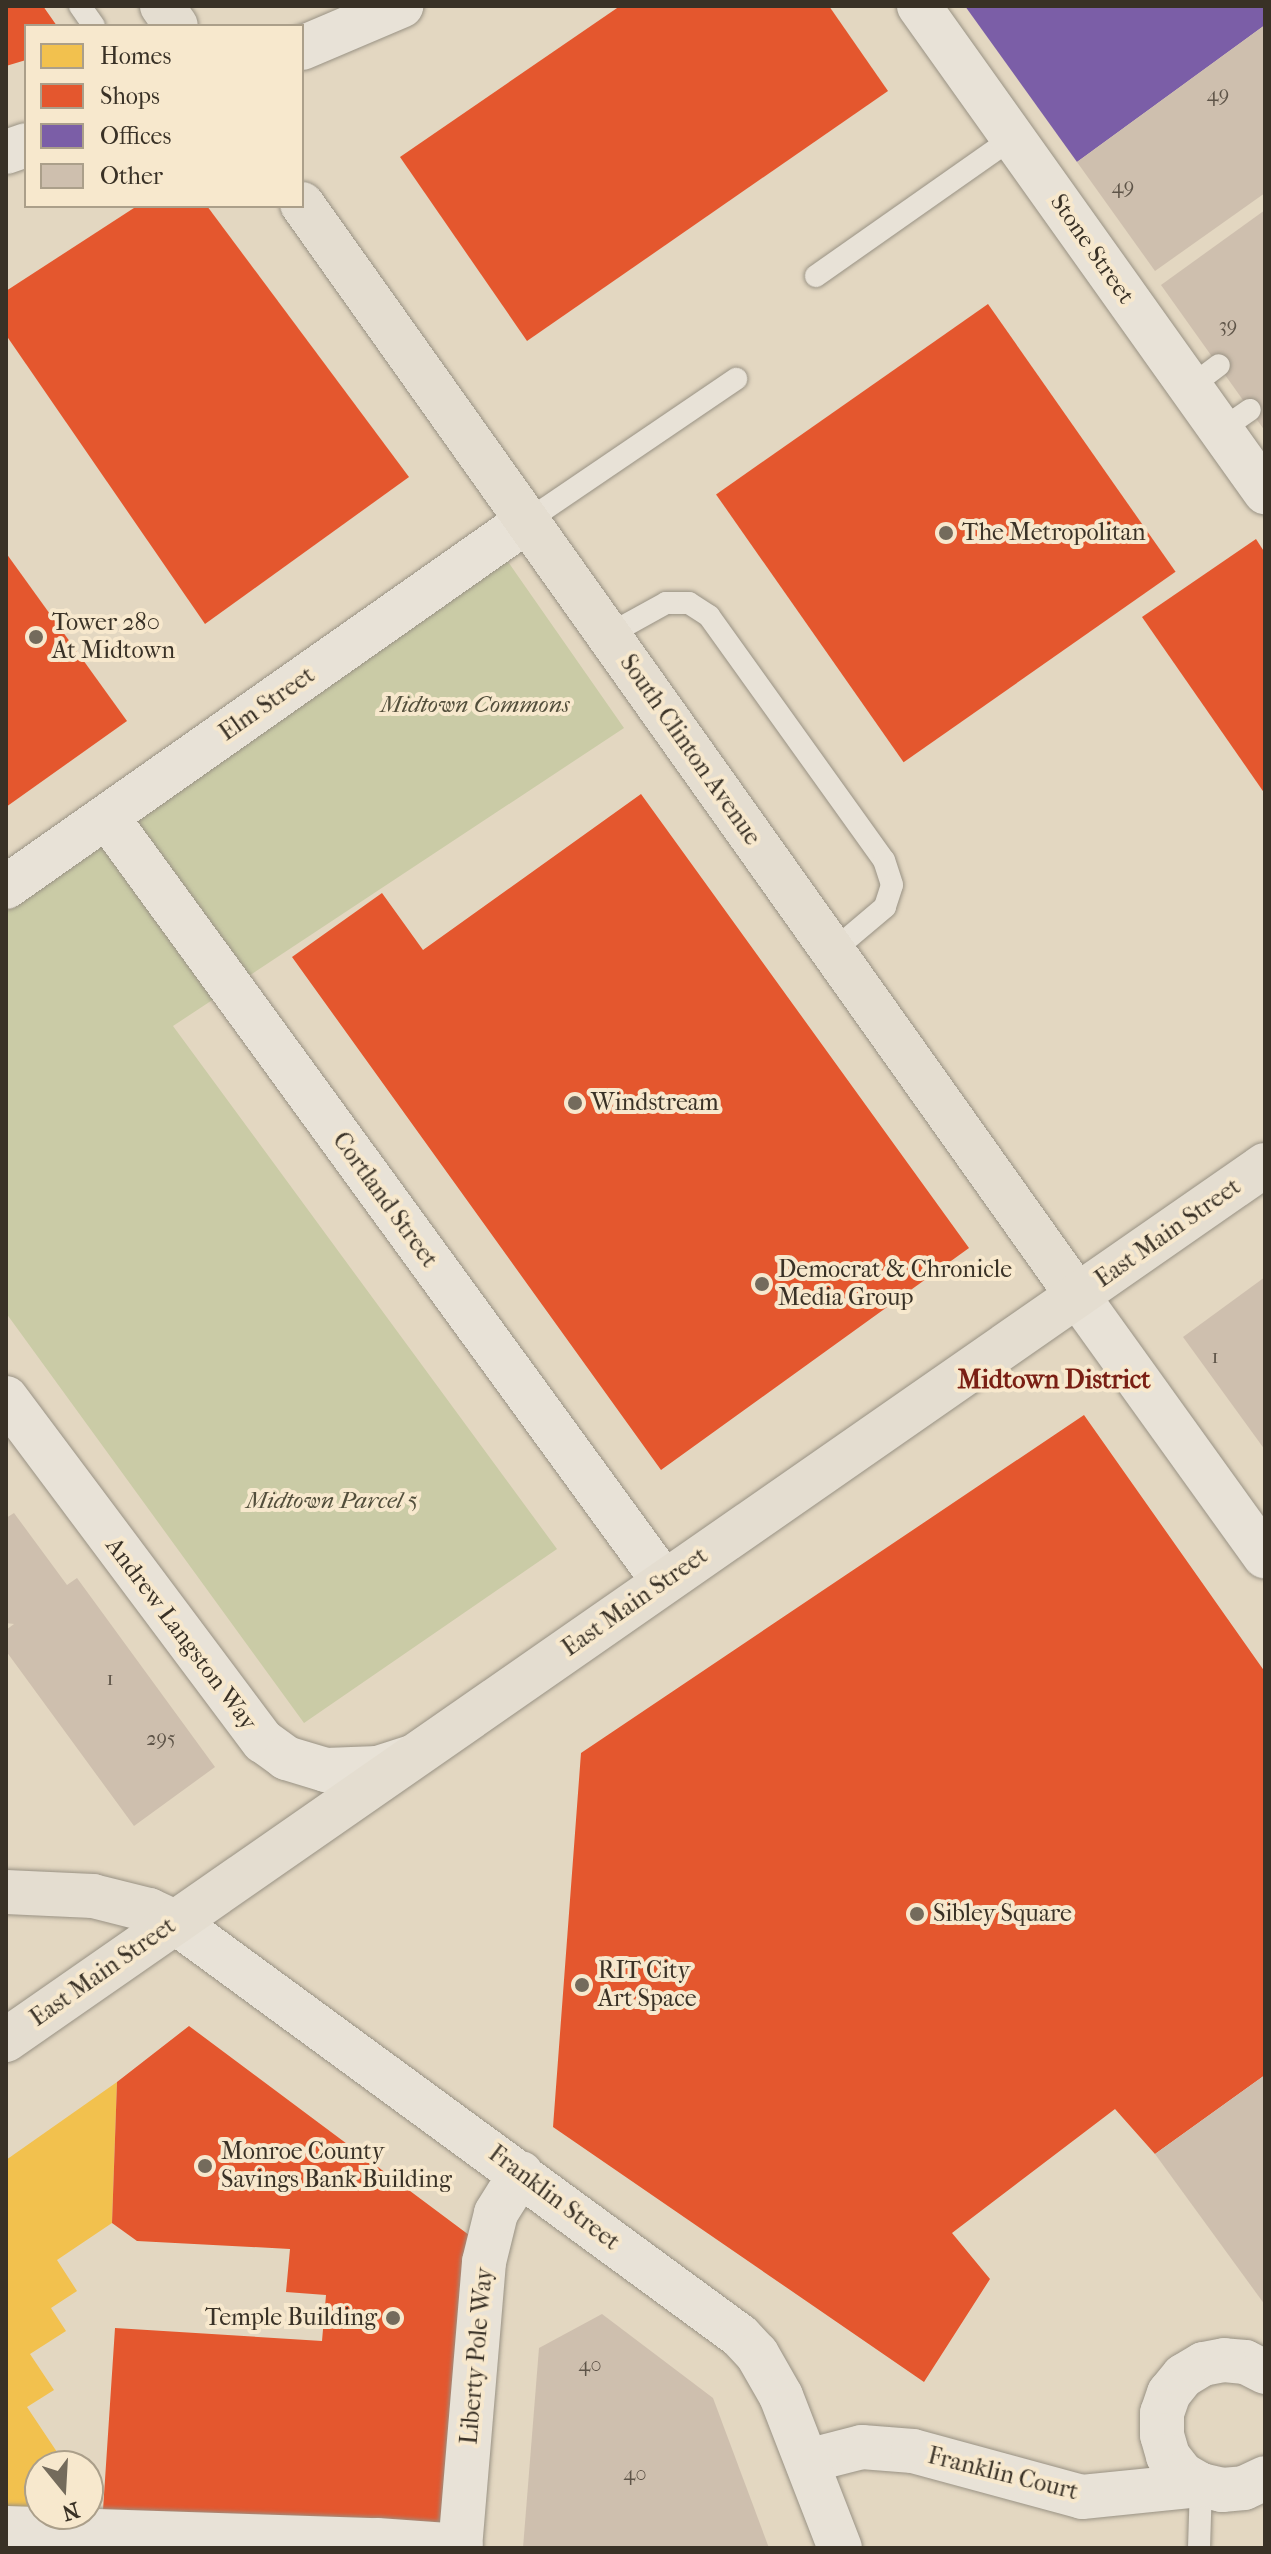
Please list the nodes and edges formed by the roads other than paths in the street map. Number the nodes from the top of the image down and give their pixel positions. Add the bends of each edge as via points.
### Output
1 (80, 6) edge
2 (162, 6) edge
3 (401, 6) edge
4 (919, 6) edge
5 (93, 24) edge
6 (175, 24) edge
7 (304, 47) edge
8 (1012, 138) junction
9 (304, 207) edge
10 (816, 276) dead end
11 (736, 379) dead end
12 (1265, 492) edge
13 (527, 521) junction
14 (608, 635) junction
15 (107, 817) junction
16 (6, 887) edge
17 (833, 951) junction
18 (1265, 1165) edge
19 (1077, 1295) junction
20 (11, 1416) edge
21 (1265, 1557) edge
22 (664, 1582) junction
23 (412, 1757) junction
24 (6, 1892) edge
25 (175, 1922) junction
26 (6, 2040) edge
27 (521, 2173) junction
28 (1265, 2372) edge
29 (807, 2461) junction
30 (1265, 2478) edge
31 (1201, 2485) junction
32 (6, 2528) edge
33 (57, 2539) edge
34 (460, 2547) edge
35 (840, 2548) edge
36 (1199, 2548) edge

1 - 5 lane
2 - 6 main road
3 - 7 street
4 - 8 street, Stone Street
8 - 10 lane
8 - 12 street, Stone Street via 1236,420
9 - 13 main road, South Clinton Avenue
11 - 13 lane
13 - 14 main road, South Clinton Avenue
13 - 15 street, Elm Street
14 - 17 main road, South Clinton Avenue
14 - 17 lane via 666,603 689,603 709,616 884,860 892,885 885,907
15 - 16 street, Elm Street
15 - 22 street, Cortland Street
17 - 19 main road, South Clinton Avenue
18 - 19 main road, East Main Street
19 - 21 street
19 - 22 main road, East Main Street
20 - 23 street, Andrew Langston Way via 273,1750 299,1763 343,1771 378,1768
22 - 23 main road, East Main Street
23 - 25 main road, East Main Street
24 - 25 main road via 93,1896
25 - 26 main road, East Main Street
25 - 27 street, Franklin Street
27 - 29 street, Franklin Street via 749,2345 770,2374
27 - 34 street, Liberty Pole Way via 496,2213 484,2262
28 - 31 street via 1245,2362 1203,2364 1169,2393 1162,2413 1168,2456 1182,2474
29 - 31 street, Franklin Court via 834,2452 885,2447 1082,2497
29 - 35 street, Franklin Street
30 - 31 street, Franklin Court via 1244,2488
31 - 36 lane
32 - 33 street
33 - 34 street via 377,2540

